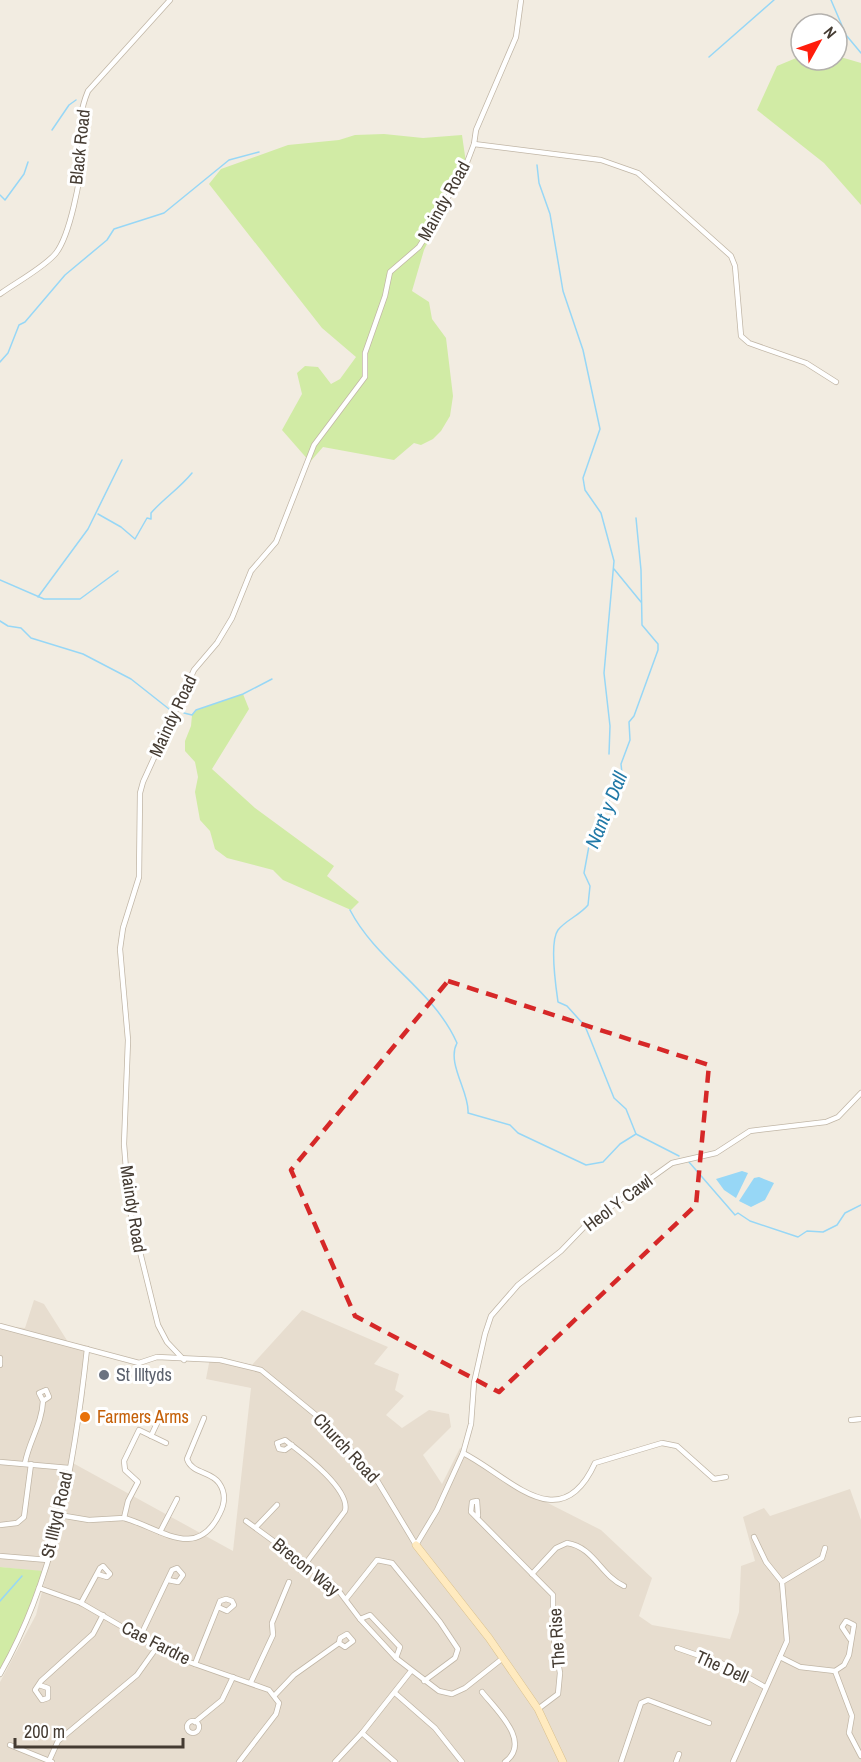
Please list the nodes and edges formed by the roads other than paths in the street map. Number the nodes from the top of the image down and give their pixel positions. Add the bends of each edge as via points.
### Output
1 (170, 0) edge
2 (521, 0) edge
3 (474, 144) junction
4 (0, 294) edge
5 (836, 382) dead end
6 (861, 1093) edge
7 (0, 1326) edge
8 (87, 1349) junction
9 (0, 1358) edge
10 (184, 1360) junction
11 (0, 1365) edge
12 (43, 1401) dead end
13 (204, 1418) dead end
14 (861, 1419) edge
15 (851, 1420) dead end
16 (158, 1421) dead end
17 (151, 1436) junction
18 (166, 1443) dead end
19 (292, 1445) dead end
20 (463, 1453) junction
21 (0, 1462) edge
22 (28, 1463) junction
23 (69, 1468) junction
24 (726, 1477) dead end
25 (177, 1499) dead end
26 (277, 1505) dead end
27 (59, 1515) junction
28 (478, 1516) dead end
29 (124, 1518) junction
30 (246, 1521) dead end
31 (0, 1525) edge
32 (256, 1527) junction
33 (160, 1532) junction
34 (754, 1538) dead end
35 (416, 1545) junction
36 (825, 1548) dead end
37 (0, 1556) edge
38 (48, 1560) junction
39 (306, 1563) junction
40 (97, 1574) dead end
41 (532, 1574) junction
42 (168, 1580) dead end
43 (289, 1582) dead end
44 (782, 1582) junction
45 (39, 1588) junction
46 (615, 1592) dead end
47 (346, 1599) junction
48 (81, 1603) junction
49 (218, 1607) dead end
50 (103, 1615) junction
51 (360, 1619) junction
52 (140, 1637) junction
53 (850, 1639) dead end
54 (339, 1644) dead end
55 (157, 1647) junction
56 (677, 1648) dead end
57 (780, 1657) junction
58 (396, 1658) junction
59 (503, 1658) junction
60 (195, 1664) junction
61 (411, 1671) junction
62 (835, 1671) junction
63 (0, 1674) edge
64 (233, 1677) junction
65 (424, 1681) junction
66 (251, 1682) junction
67 (39, 1685) dead end
68 (765, 1687) junction
69 (482, 1692) dead end
70 (395, 1693) junction
71 (275, 1695) junction
72 (538, 1708) junction
73 (195, 1722) dead end
74 (709, 1723) dead end
75 (362, 1733) junction
76 (10, 1745) dead end
77 (679, 1754) dead end
78 (861, 1756) edge
79 (50, 1762) edge
80 (239, 1762) edge
81 (335, 1762) edge
82 (395, 1762) edge
83 (462, 1762) edge
84 (506, 1762) edge
85 (563, 1762) edge
86 (621, 1762) edge
87 (676, 1762) edge
88 (734, 1762) edge

1 - 4 street, Black Road via 88,91 81,108 78,179 70,217 56,254
2 - 3 street, Maindy Road via 516,37 476,130
3 - 5 street via 601,160 638,173 731,256 741,336 749,343 806,363
3 - 10 street, Maindy Road via 419,247 390,272 365,353 365,377 314,445 276,542 251,571 232,618 194,670 140,793 139,877 123,928 120,962 128,1040 126,1171 129,1207 158,1325
6 - 20 street, Heol Y Cawl via 838,1117 826,1122 750,1131 716,1152 672,1163 587,1224 561,1251 518,1285 491,1316 485,1334
7 - 8 street, Church Road
8 - 10 street, Church Road via 139,1362 157,1357
8 - 23 street, St Illtyd Road
9 - 11 street
10 - 35 street, Church Road via 220,1360 261,1370 341,1438 372,1472
12 - 22 street via 40,1421 29,1443
13 - 33 street via 187,1459 191,1467 220,1484 223,1505 211,1530 204,1535 186,1540
14 - 15 street
16 - 17 street
17 - 18 street
17 - 29 street via 139,1430 124,1461 125,1470 138,1482
19 - 39 street via 343,1493 347,1504
20 - 24 street via 507,1483 552,1500 573,1495 594,1463 662,1443 677,1446 714,1479
20 - 35 street, Heol Y Cawl
21 - 22 street
22 - 23 street
22 - 31 street via 24,1517 14,1524
23 - 27 street, St Illtyd Road
25 - 33 street
26 - 32 street
27 - 29 street via 89,1520
27 - 38 street, St Illtyd Road
28 - 41 street, The Rise
29 - 33 street
30 - 32 street, Brecon Way
32 - 39 street, Brecon Way
34 - 44 street
35 - 59 street, Church Road
36 - 44 street via 822,1558
37 - 38 street
38 - 45 street, St Illtyd Road
39 - 47 street, Brecon Way
40 - 48 street
41 - 46 street via 556,1548 567,1543 585,1550 621,1585
41 - 72 street, The Rise via 553,1595 553,1634 560,1673 558,1694
42 - 52 street
43 - 66 street via 272,1623 273,1635
44 - 57 street via 787,1641
45 - 48 street, Cae Fardre
45 - 63 street, St Illtyd Road via 32,1612
47 - 51 street, Brecon Way
47 - 65 street via 377,1560 392,1563 458,1649 455,1658
48 - 50 street, Cae Fardre
49 - 60 street
50 - 52 street, Cae Fardre
50 - 67 street via 93,1634
51 - 58 street, Brecon Way
51 - 58 street via 370,1615 379,1623 400,1647
52 - 55 street, Cae Fardre
53 - 62 street via 849,1654
54 - 71 street via 294,1675
55 - 60 street, Cae Fardre
55 - 79 street via 137,1674 57,1741
56 - 68 street, The Dell via 726,1665
57 - 62 street via 800,1667
57 - 68 street
58 - 61 street, Brecon Way
59 - 65 street, Brecon Way via 452,1694
59 - 72 street, Church Road
60 - 64 street, Cae Fardre
61 - 65 street, Brecon Way
61 - 70 street
62 - 78 street via 852,1716 849,1733
64 - 66 street, Cae Fardre
64 - 73 street via 222,1700
66 - 71 street, Cae Fardre
68 - 88 street
69 - 84 street via 514,1735 514,1756
70 - 75 street
70 - 83 street via 435,1728
71 - 80 street via 279,1703 276,1714
72 - 85 street, Church Road
74 - 86 street via 648,1700 641,1703
75 - 81 street
75 - 82 street
76 - 79 street
77 - 87 street

